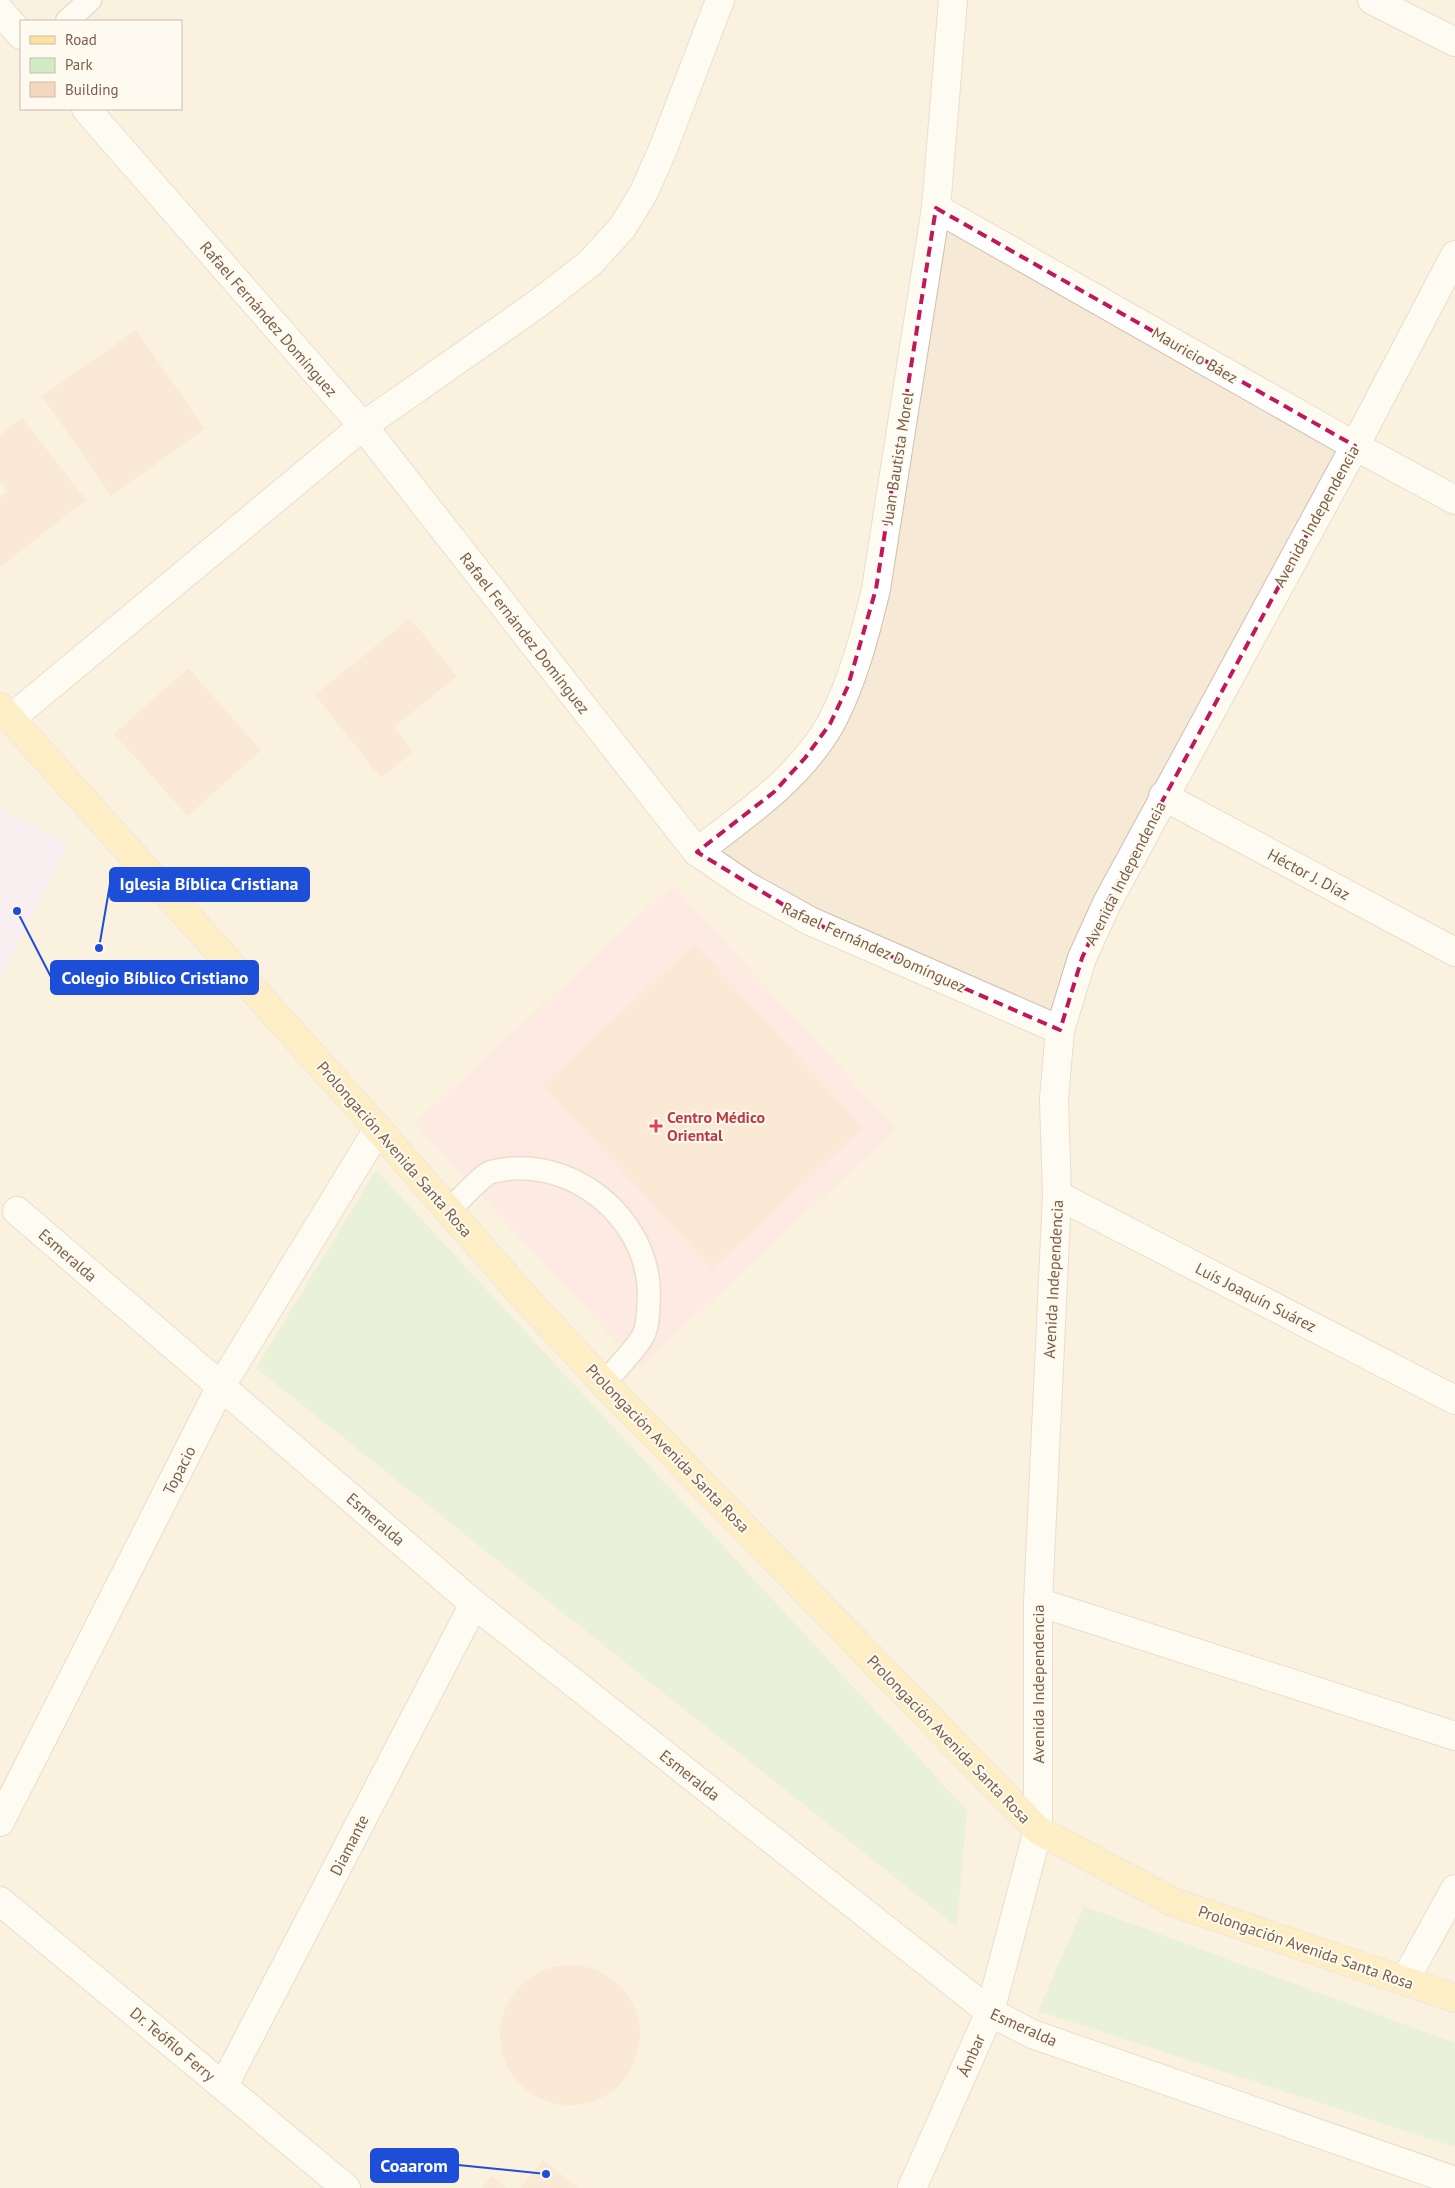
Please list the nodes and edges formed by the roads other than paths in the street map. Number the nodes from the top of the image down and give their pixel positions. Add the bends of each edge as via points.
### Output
1 (90, 0) edge
2 (720, 0) edge
3 (953, 0) edge
4 (1372, 0) edge
5 (0, 11) edge
6 (67, 20) edge
7 (20, 34) edge
8 (1455, 42) edge
9 (87, 110) edge
10 (936, 208) junction
11 (1455, 255) edge
12 (363, 426) junction
13 (1355, 446) junction
14 (1455, 500) edge
15 (3, 713) edge
16 (1163, 796) junction
17 (697, 852) junction
18 (1455, 952) edge
19 (1060, 1030) junction
20 (378, 1129) junction
21 (1057, 1195) junction
22 (449, 1210) junction
23 (17, 1211) dead end
24 (604, 1383) junction
25 (221, 1386) junction
26 (1455, 1400) edge
27 (1038, 1602) junction
28 (474, 1604) junction
29 (1455, 1736) edge
30 (0, 1822) edge
31 (1038, 1830) junction
32 (1455, 1889) edge
33 (0, 1901) edge
34 (1405, 1980) junction
35 (1455, 1998) edge
36 (990, 2012) junction
37 (224, 2085) junction
38 (1455, 2181) edge
39 (346, 2188) edge
40 (912, 2188) edge

1 - 6 lane
2 - 12 street via 664,149 644,192 622,228 590,264
3 - 10 street, Juan Bautista Morel
4 - 8 street
5 - 7 street
9 - 12 street, Rafael Fernández Domínguez
10 - 13 street, Mauricio Báez
10 - 17 street, Juan Bautista Morel via 876,589 848,686 830,724 805,758 774,792
11 - 13 street, Avenida Independencia
12 - 15 street
12 - 17 street, Rafael Fernández Domínguez
13 - 14 street, Mauricio Báez
13 - 16 street, Avenida Independencia
15 - 20 main road, Prolongación Avenida Santa Rosa
16 - 18 street, Héctor J. Díaz
16 - 19 street, Avenida Independencia via 1082,958
17 - 19 street, Rafael Fernández Domínguez via 747,886 810,921
19 - 21 street, Avenida Independencia via 1054,1099
20 - 22 main road, Prolongación Avenida Santa Rosa
20 - 25 street, Topacio
21 - 26 street, Luís Joaquín Suárez
21 - 27 street, Avenida Independencia
22 - 24 main road, Prolongación Avenida Santa Rosa
22 - 24 lane via 489,1172 516,1169 544,1171 571,1179 595,1192 616,1210 632,1232 643,1256 649,1283 648,1310 643,1336
23 - 25 street, Esmeralda
24 - 31 main road, Prolongación Avenida Santa Rosa
25 - 28 street, Esmeralda
25 - 30 street, Topacio
27 - 29 street
27 - 31 street, Avenida Independencia
28 - 36 street, Esmeralda
28 - 37 street, Diamante
31 - 34 main road, Prolongación Avenida Santa Rosa via 1176,1902
31 - 36 street, Ámbar
32 - 34 street
33 - 37 street, Dr. Teófilo Ferry
34 - 35 main road, Prolongación Avenida Santa Rosa
36 - 38 street, Esmeralda via 1032,2034
36 - 40 street, Ámbar
37 - 39 street, Dr. Teófilo Ferry

